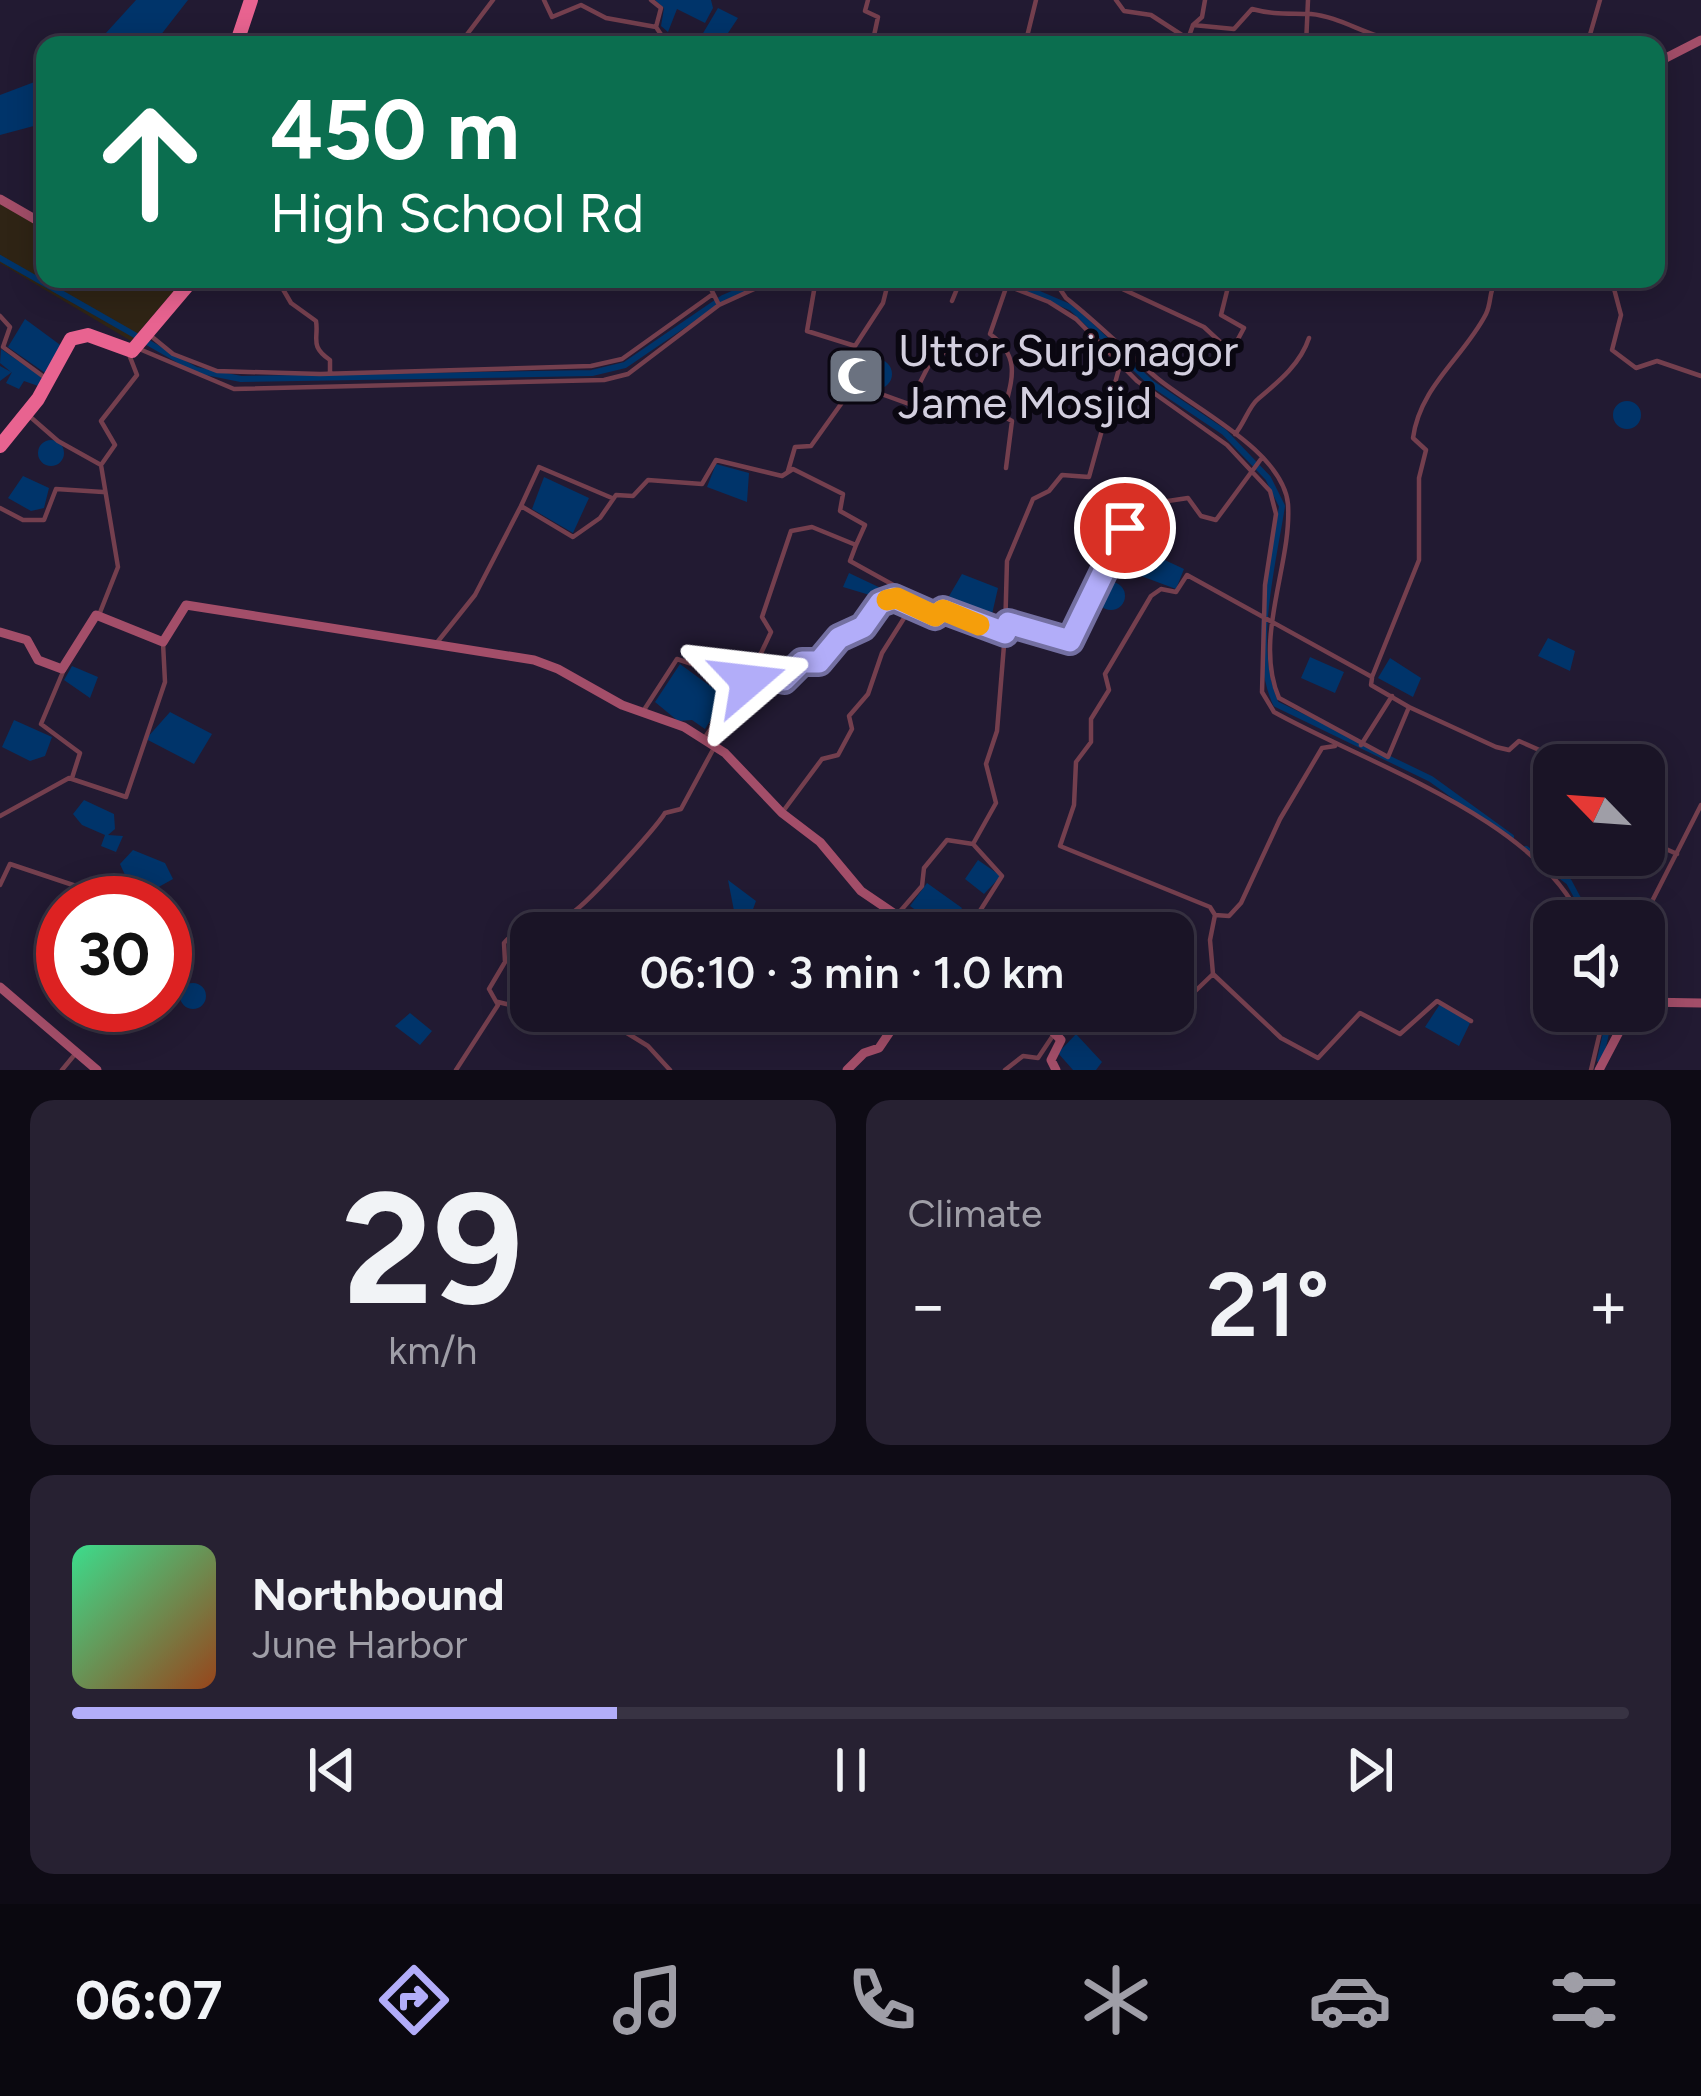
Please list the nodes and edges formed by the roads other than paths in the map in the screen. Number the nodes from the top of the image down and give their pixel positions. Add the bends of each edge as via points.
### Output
1 (251, 0) edge
2 (493, 0) edge
3 (544, 0) edge
4 (651, 0) edge
5 (868, 0) edge
6 (1036, 0) edge
7 (1116, 0) edge
8 (1204, 0) edge
9 (1308, 0) edge
10 (1600, 0) edge
11 (587, 3) edge
12 (1308, 14) junction
13 (1193, 25) junction
14 (656, 28) junction
15 (239, 36) edge
16 (466, 36) edge
17 (662, 36) edge
18 (874, 36) edge
19 (1027, 36) edge
20 (1180, 36) edge
21 (1190, 36) edge
22 (1307, 36) edge
23 (1378, 36) edge
24 (1590, 36) edge
25 (1701, 40) edge
26 (1665, 58) edge
27 (0, 199) edge
28 (36, 220) edge
29 (185, 288) edge
30 (282, 288) edge
31 (710, 288) edge
32 (756, 288) edge
33 (814, 288) edge
34 (887, 288) edge
35 (957, 288) edge
36 (1006, 288) edge
37 (1012, 288) edge
38 (1060, 288) edge
39 (1120, 288) edge
40 (1228, 288) edge
41 (1491, 288) edge
42 (1614, 288) edge
43 (713, 294) junction
44 (952, 302) dead end
45 (719, 305) junction
46 (0, 316) edge
47 (1309, 338) dead end
48 (139, 343) junction
49 (954, 344) dead end
50 (1, 347) edge
51 (1120, 363) junction
52 (330, 374) junction
53 (1701, 376) edge
54 (49, 380) junction
55 (26, 413) junction
56 (1235, 434) junction
57 (0, 446) edge
58 (1261, 459) junction
59 (101, 465) junction
60 (1006, 468) dead end
61 (1252, 468) junction
62 (786, 477) junction
63 (103, 492) junction
64 (612, 498) junction
65 (521, 506) junction
66 (0, 508) edge
67 (856, 545) junction
68 (894, 598) junction
69 (913, 604) junction
70 (99, 615) junction
71 (1263, 621) junction
72 (1008, 623) junction
73 (1274, 626) junction
74 (0, 632) edge
75 (1005, 633) junction
76 (163, 642) junction
77 (435, 645) junction
78 (65, 668) junction
79 (1372, 677) junction
80 (748, 681) junction
81 (1391, 696) junction
82 (731, 700) junction
83 (1409, 707) junction
84 (642, 712) junction
85 (705, 738) junction
86 (716, 746) junction
87 (1533, 746) edge
88 (1357, 748) junction
89 (72, 778) junction
90 (1701, 805) edge
91 (782, 813) junction
92 (0, 816) edge
93 (973, 844) junction
94 (1665, 849) edge
95 (1678, 855) junction
96 (46, 876) edge
97 (0, 885) edge
98 (1572, 900) edge
99 (1653, 900) edge
100 (890, 912) edge
101 (899, 912) edge
102 (979, 912) edge
103 (1215, 915) junction
104 (1213, 974) junction
105 (0, 987) edge
106 (1194, 992) edge
107 (498, 1002) junction
108 (1665, 1002) edge
109 (1701, 1003) edge
110 (510, 1005) edge
111 (1471, 1021) dead end
112 (621, 1032) edge
113 (890, 1032) edge
114 (1054, 1032) edge
115 (1056, 1032) edge
116 (1602, 1032) edge
117 (1618, 1032) edge
118 (76, 1053) junction
119 (1598, 1069) edge
120 (62, 1070) edge
121 (97, 1070) edge
122 (456, 1070) edge
123 (670, 1070) edge
124 (847, 1070) edge
125 (1005, 1070) edge
126 (1056, 1070) edge

1 - 15 highway
2 - 16 street
3 - 11 street via 552,17
4 - 14 street via 661,8
5 - 18 street via 865,10 878,16
6 - 19 street
7 - 20 street
8 - 13 street
9 - 12 street
10 - 24 street
11 - 14 street via 606,18
12 - 13 street via 1252,9 1234,29
12 - 22 street
12 - 23 street
13 - 21 street
14 - 17 street
25 - 26 street
27 - 28 street
29 - 48 highway
30 - 52 street via 318,325 311,334 330,360
31 - 43 street
32 - 45 street
33 - 34 street via 807,331 855,346
35 - 44 street
36 - 60 street via 990,334 1014,365 1004,416 1012,421 1013,445
37 - 51 street via 1062,309
38 - 56 street via 1160,381
39 - 40 street via 1204,327 1231,352 1244,328 1221,315
41 - 79 street via 1488,311 1440,374 1415,425 1413,438 1426,450 1419,560
42 - 53 street via 1621,315 1612,350 1636,368 1657,361
43 - 45 street
43 - 52 street via 615,362
45 - 48 street via 654,358 604,380 234,389
46 - 50 street via 10,327
47 - 56 street via 1300,360 1257,399
48 - 52 street via 217,371
48 - 54 highway via 77,335
48 - 59 street via 138,371 101,421 115,445
49 - 62 street via 929,364 908,404 848,382 811,446 795,447
50 - 54 street
51 - 61 street
51 - 72 street via 1089,476 1062,475 1033,499 1007,561
54 - 55 highway
55 - 57 highway
55 - 59 street
56 - 58 street
58 - 61 street
58 - 73 street via 1288,509
59 - 63 street
61 - 71 street via 1275,502
61 - 72 street via 1216,520 1201,516 1188,497 1128,507 1070,641
62 - 64 street via 716,460 703,484 648,481 633,496
62 - 67 street via 793,469 843,494 840,511 865,521
63 - 66 street via 56,488 44,520
63 - 70 street via 118,567
64 - 65 street via 573,537
64 - 65 street via 538,467
65 - 77 street via 475,596
67 - 68 street via 850,561 897,586
67 - 80 street via 812,527 791,531 762,617 771,632
68 - 69 street
68 - 80 street via 819,662 802,662 784,680 765,674
69 - 75 street
69 - 91 street via 849,716 852,729 838,755 822,759
70 - 76 street
70 - 78 street
71 - 73 street
71 - 88 street via 1262,692 1274,712
71 - 103 street via 1189,575 1176,592 1151,596 1105,674 1109,690 1076,762 1074,805 1060,845
72 - 75 street
73 - 79 street
73 - 88 street via 1279,698
74 - 78 street via 27,640 38,660
75 - 93 street via 997,731 986,764 996,803
76 - 77 street via 186,605
76 - 89 street via 165,682 126,797
77 - 84 street via 541,662
78 - 89 street via 40,724 80,753
79 - 81 street via 1371,685
80 - 82 street
81 - 83 street
81 - 88 street
82 - 84 street via 710,670 677,659
82 - 85 street
83 - 87 street via 1496,747
83 - 88 street via 1389,757
84 - 85 street
85 - 86 street
86 - 91 street
86 - 107 street via 681,809 642,835 591,896 570,914 534,920 508,938 505,964 489,989
88 - 98 street via 1490,827 1563,882
88 - 103 street via 1322,748 1241,903 1229,916
89 - 92 street
90 - 95 street
91 - 100 street
93 - 101 street via 946,841
93 - 102 street via 1002,876
94 - 95 street
95 - 99 street
96 - 97 street via 10,864
103 - 104 street
104 - 106 street
104 - 111 street via 1281,1038 1318,1058 1360,1013 1400,1034 1437,1001
105 - 118 street
107 - 110 street
107 - 122 street
108 - 109 street
112 - 123 street
113 - 124 street
114 - 125 street via 1038,1058 1022,1056
115 - 126 street
116 - 119 street
117 - 119 street
118 - 120 street
118 - 121 street

